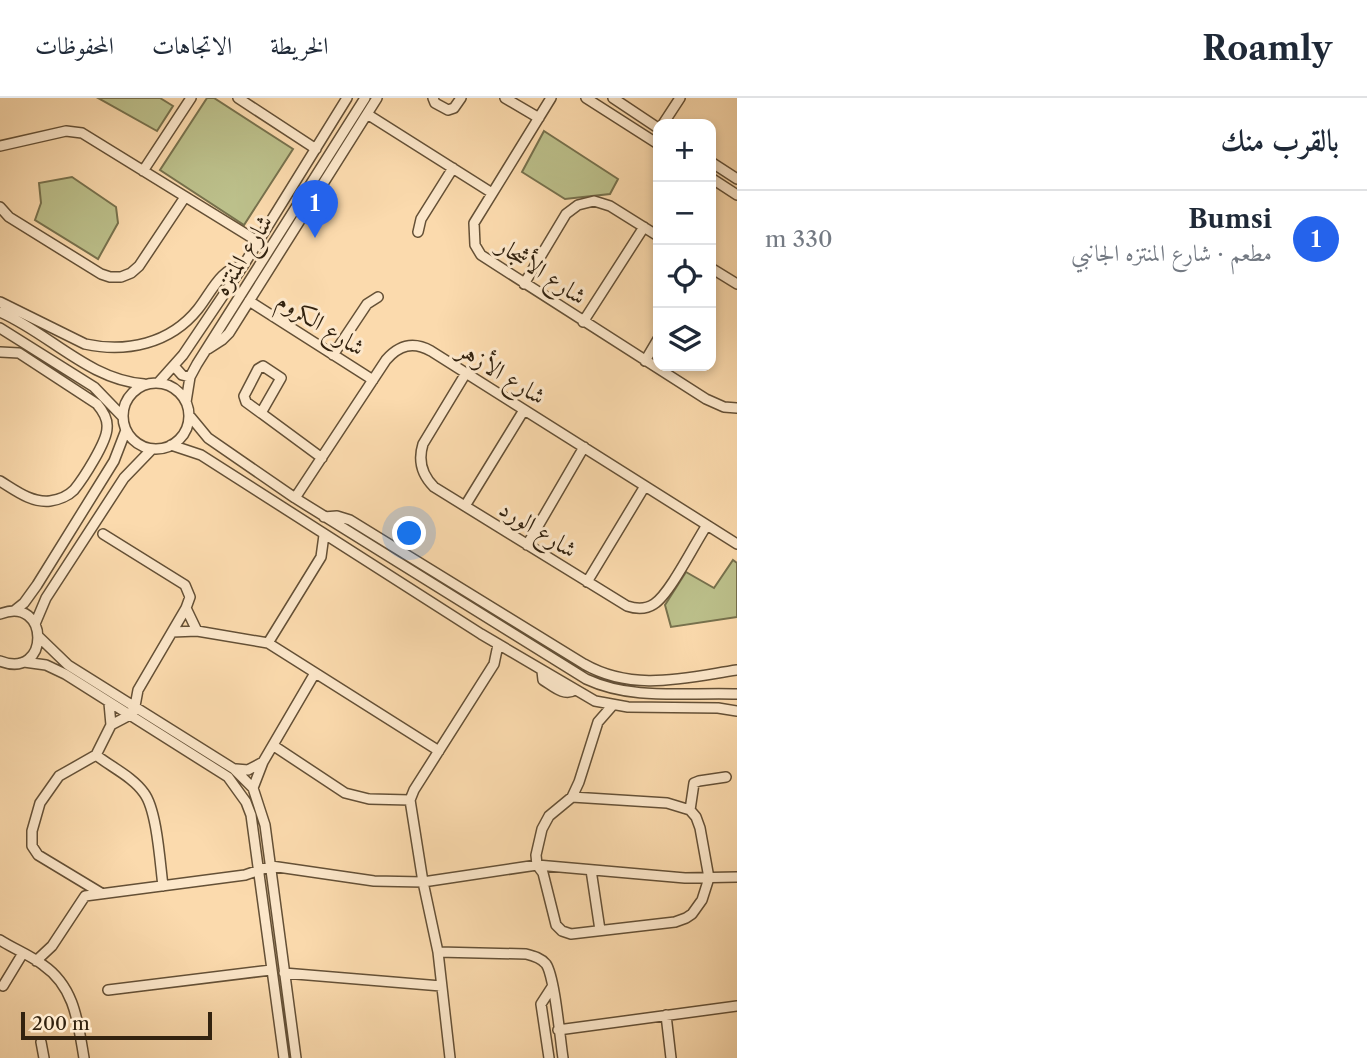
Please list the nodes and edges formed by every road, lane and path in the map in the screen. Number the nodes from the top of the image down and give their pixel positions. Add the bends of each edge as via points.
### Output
1 (191, 98) edge
2 (347, 98) edge
3 (365, 98) edge
4 (377, 98) edge
5 (433, 98) edge
6 (461, 98) edge
7 (505, 98) edge
8 (551, 98) edge
9 (586, 98) edge
10 (613, 98) edge
11 (680, 98) edge
12 (243, 99) edge
13 (367, 114) junction
14 (539, 118) junction
15 (333, 119) junction
16 (666, 119) edge
17 (346, 127) junction
18 (653, 133) edge
19 (653, 134) edge
20 (0, 146) edge
21 (316, 149) junction
22 (716, 165) edge
23 (453, 168) junction
24 (144, 171) junction
25 (737, 179) edge
26 (716, 181) edge
27 (492, 193) junction
28 (737, 195) edge
29 (186, 197) junction
30 (0, 207) edge
31 (644, 227) junction
32 (418, 232) dead end
33 (653, 233) edge
34 (257, 242) junction
35 (243, 266) junction
36 (716, 271) edge
37 (255, 273) junction
38 (737, 284) edge
39 (524, 285) junction
40 (378, 297) dead end
41 (249, 301) junction
42 (0, 302) edge
43 (0, 312) edge
44 (583, 322) junction
45 (37, 326) junction
46 (0, 328) edge
47 (653, 347) edge
48 (206, 349) junction
49 (0, 352) edge
50 (333, 355) junction
51 (645, 361) junction
52 (174, 366) junction
53 (466, 373) junction
54 (190, 377) junction
55 (373, 380) junction
56 (158, 383) junction
57 (146, 384) junction
58 (186, 402) junction
59 (737, 408) edge
60 (524, 410) junction
61 (261, 413) junction
62 (189, 415) junction
63 (122, 416) junction
64 (126, 430) junction
65 (171, 445) junction
66 (584, 447) junction
67 (152, 449) junction
68 (322, 458) junction
69 (0, 481) edge
70 (646, 486) junction
71 (295, 498) junction
72 (465, 506) junction
73 (324, 517) junction
74 (707, 525) junction
75 (103, 534) dead end
76 (324, 535) junction
77 (737, 544) edge
78 (527, 545) junction
79 (340, 546) junction
80 (321, 557) junction
81 (415, 574) junction
82 (587, 582) junction
83 (407, 588) junction
84 (186, 608) junction
85 (5, 612) edge
86 (35, 624) junction
87 (197, 631) junction
88 (172, 632) junction
89 (39, 638) junction
90 (268, 643) junction
91 (498, 645) junction
92 (515, 656) junction
93 (0, 661) edge
94 (24, 662) junction
95 (11, 664) junction
96 (495, 664) junction
97 (737, 670) edge
98 (1, 673) edge
99 (315, 673) junction
100 (138, 690) junction
101 (115, 693) junction
102 (737, 694) edge
103 (595, 701) junction
104 (109, 703) junction
105 (135, 706) junction
106 (612, 706) junction
107 (737, 711) edge
108 (130, 715) junction
109 (598, 722) junction
110 (111, 725) junction
111 (274, 746) junction
112 (439, 751) junction
113 (96, 755) junction
114 (263, 762) junction
115 (231, 773) junction
116 (726, 778) dead end
117 (579, 782) junction
118 (253, 788) junction
119 (572, 797) junction
120 (590, 798) junction
121 (411, 800) junction
122 (690, 810) junction
123 (537, 865) junction
124 (271, 866) junction
125 (286, 869) junction
126 (591, 870) junction
127 (258, 875) junction
128 (271, 877) junction
129 (737, 877) edge
130 (709, 878) junction
131 (79, 882) junction
132 (423, 882) junction
133 (163, 886) junction
134 (102, 894) junction
135 (86, 896) junction
136 (600, 930) junction
137 (0, 938) edge
138 (23, 953) junction
139 (438, 953) junction
140 (40, 963) junction
141 (271, 970) junction
142 (284, 973) junction
143 (3, 986) dead end
144 (441, 986) junction
145 (552, 987) junction
146 (108, 990) dead end
147 (737, 1006) edge
148 (666, 1015) junction
149 (284, 1018) junction
150 (558, 1030) junction
151 (39, 1042) dead end
152 (41, 1058) edge
153 (83, 1058) edge
154 (284, 1058) edge
155 (296, 1058) edge
156 (450, 1058) edge
157 (549, 1058) edge
158 (562, 1058) edge
159 (671, 1058) edge

1 - 24 street
2 - 15 street, شارع المنتزه
3 - 17 street, شارع المنتزه
4 - 13 street
5 - 6 street via 447,110
7 - 14 street
8 - 14 street, شارع الأشجار
9 - 19 street
10 - 18 street
11 - 16 street
12 - 21 street
13 - 23 street
13 - 41 street
14 - 27 street, شارع الأشجار
15 - 17 street
15 - 21 street, شارع المنتزه
17 - 37 street, شارع المنتزه
20 - 24 street via 74,131
21 - 34 street, شارع المنتزه
22 - 25 street
23 - 27 street
23 - 32 street via 421,219
24 - 29 street
26 - 28 street
27 - 39 street, شارع الأشجار via 474,223 475,245 487,261
29 - 30 street via 139,266 121,277 92,269
29 - 34 street
31 - 33 street
31 - 39 street via 601,202 579,205 566,214
31 - 44 street
34 - 35 street, شارع المنتزه
35 - 37 street
35 - 45 street via 223,275 185,323 145,344 100,347
35 - 52 street, شارع المنتزه
36 - 38 street
37 - 48 street, شارع المنتزه
39 - 44 street, شارع الأشجار
40 - 50 street via 367,304
41 - 48 street via 222,340
41 - 50 street, شارع الكروم
42 - 45 street
43 - 45 street
44 - 51 street, شارع الأشجار
45 - 57 street via 108,377
46 - 63 street via 94,387
47 - 51 street
48 - 54 street, شارع المنتزه
49 - 69 street via 19,353 97,404 107,428 75,489 61,498 33,499
50 - 55 street, شارع الكروم
51 - 59 street, شارع الأشجار via 706,400
52 - 54 street
52 - 56 street, شارع المنتزه
53 - 55 street, شارع الأزهر via 412,344 393,352
53 - 60 street, شارع الأزهر
53 - 72 street, شارع الورد via 423,444 420,461 429,482
54 - 58 street, شارع المنتزه
55 - 68 street, شارع الأزهر
56 - 57 street
56 - 58 street via 169,385
57 - 63 street via 131,393
58 - 62 street
60 - 66 street, شارع الأزهر
60 - 72 street
61 - 61 street via 281,378 262,366 244,396
61 - 68 street
62 - 65 street via 183,436
62 - 71 street via 206,436
63 - 64 street
64 - 67 street via 137,443
64 - 85 street via 114,461 37,585 24,603
65 - 67 street
65 - 76 street via 201,455
66 - 70 street, شارع الأزهر
66 - 78 street
67 - 86 street via 124,478 51,590
68 - 71 street, شارع الأزهر
70 - 74 street, شارع الأزهر
70 - 82 street
71 - 73 street
72 - 78 street, شارع الورد
73 - 81 street
73 - 97 street via 350,520 611,677 665,681
74 - 77 street, شارع الأزهر
74 - 82 street, شارع الورد via 661,597 649,607 627,607
75 - 84 street via 185,585 190,597
76 - 79 street
76 - 80 street
78 - 82 street, شارع الورد
79 - 80 street
79 - 83 street
80 - 90 street
81 - 83 street
81 - 102 street via 601,686 636,693
83 - 91 street
84 - 87 street
84 - 88 street
85 - 86 street via 30,617
86 - 89 street
87 - 88 street
87 - 90 street
88 - 100 street
89 - 94 street via 35,652
89 - 101 street via 61,660
90 - 99 street
91 - 92 street
91 - 96 street
92 - 96 street
92 - 103 street
93 - 95 street
94 - 95 street
94 - 104 street via 58,670
95 - 98 street
96 - 112 street
99 - 111 street
99 - 112 street
100 - 101 street
100 - 105 street
101 - 105 street
103 - 106 street
103 - 109 street
104 - 108 street
104 - 110 street
105 - 108 street
105 - 115 street
106 - 107 street
106 - 109 street
108 - 110 street
108 - 115 street
109 - 117 street
110 - 113 street
111 - 114 street
111 - 121 street via 345,793
112 - 121 street
113 - 131 street via 59,776 40,803 32,831 32,846 38,855
113 - 133 street via 145,793
114 - 115 street
114 - 118 street
115 - 118 street
115 - 127 street via 251,815
116 - 122 street via 694,783
117 - 119 street
117 - 120 street
118 - 124 street
119 - 120 street
119 - 123 street via 545,822
120 - 122 street via 667,803
121 - 132 street
122 - 130 street via 700,828
123 - 126 street
123 - 132 street
123 - 136 street via 559,929 571,934
124 - 125 street
124 - 127 street
124 - 128 street
125 - 128 street
125 - 132 street via 374,881
126 - 130 street
126 - 136 street
127 - 128 street
127 - 133 street
127 - 141 street
128 - 142 street
129 - 130 street
130 - 136 street via 702,900 685,918
131 - 134 street
131 - 135 street
132 - 139 street
133 - 134 street
134 - 135 street
135 - 140 street
137 - 138 street
138 - 140 street
138 - 143 street
139 - 144 street
139 - 145 street via 537,957 548,968
140 - 153 street via 70,996
141 - 146 street
141 - 149 street
142 - 144 street
142 - 149 street
144 - 156 street
145 - 150 street
145 - 157 street via 541,1004
147 - 148 street
148 - 150 street
148 - 159 street
149 - 154 street
149 - 155 street
150 - 158 street
151 - 152 street

